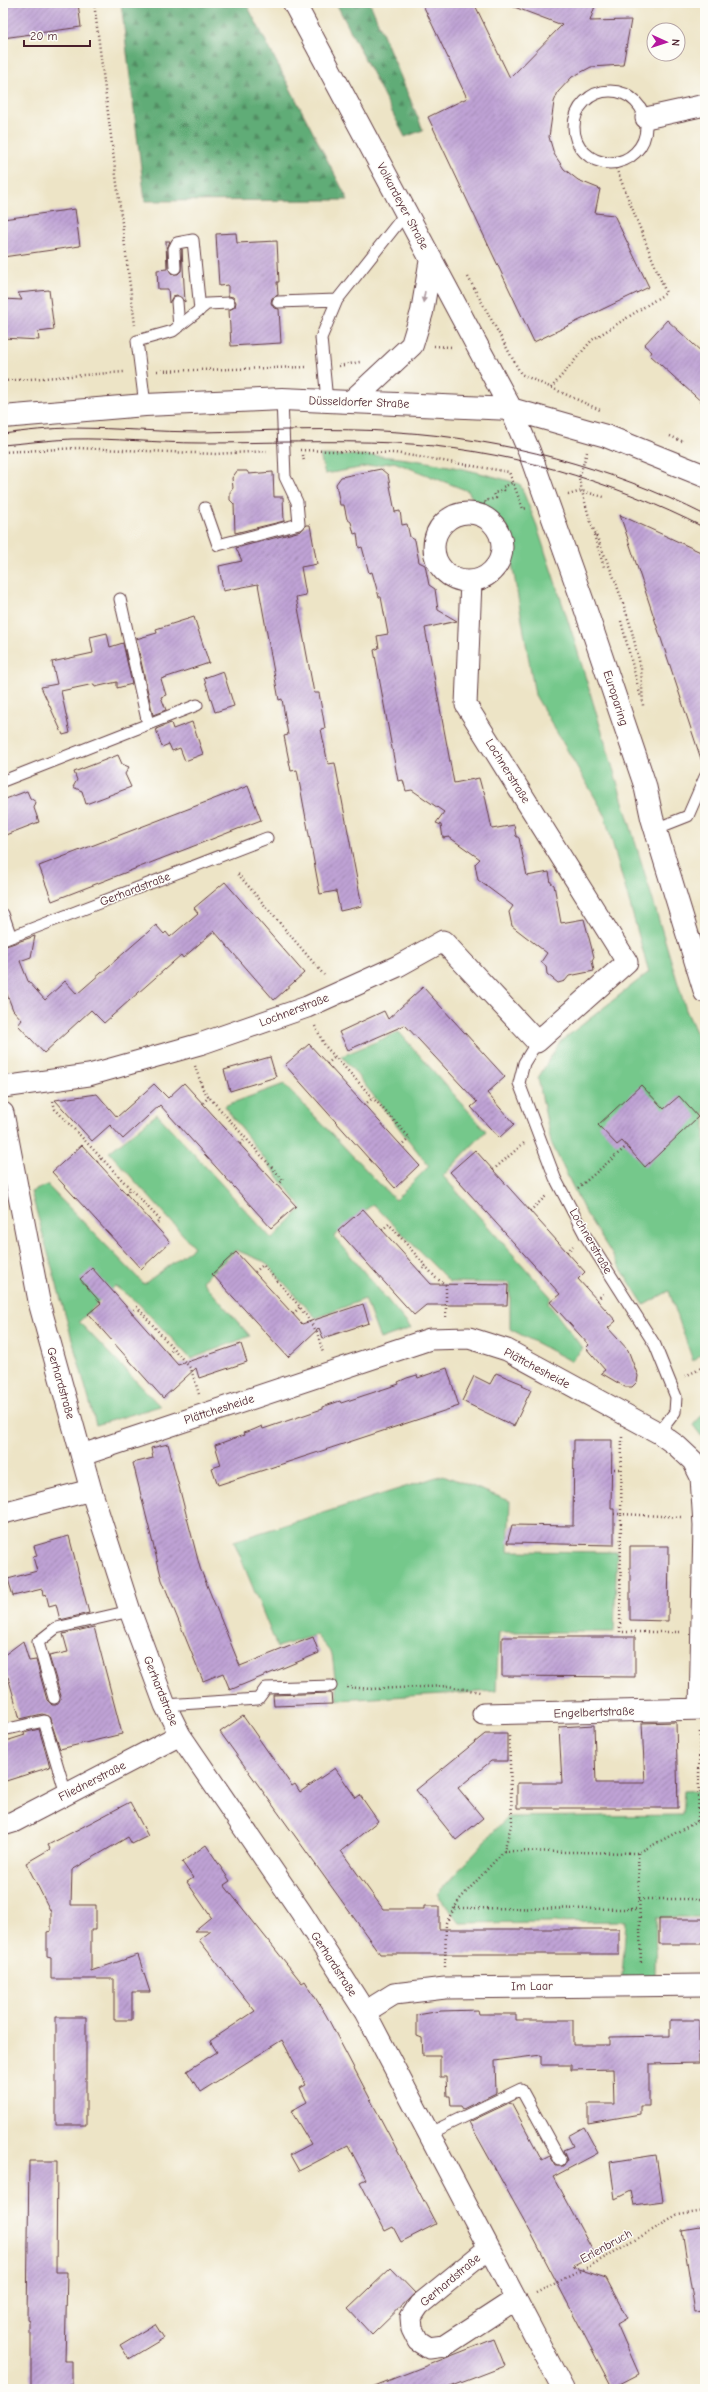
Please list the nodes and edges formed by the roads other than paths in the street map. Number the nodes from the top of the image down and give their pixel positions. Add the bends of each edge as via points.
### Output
1 (294, 3) edge
2 (705, 105) edge
3 (646, 118) junction
4 (406, 213) junction
5 (431, 258) junction
6 (175, 268) dead end
7 (337, 300) junction
8 (177, 302) dead end
9 (278, 302) dead end
10 (229, 303) dead end
11 (200, 310) junction
12 (178, 327) junction
13 (282, 399) junction
14 (327, 400) junction
15 (352, 401) junction
16 (145, 405) junction
17 (511, 409) junction
18 (3, 417) edge
19 (705, 476) edge
20 (205, 508) dead end
21 (471, 581) junction
22 (120, 598) dead end
23 (197, 704) dead end
24 (148, 724) junction
25 (705, 777) edge
26 (3, 781) edge
27 (655, 828) junction
28 (268, 838) dead end
29 (3, 914) edge
30 (7, 939) edge
31 (705, 992) edge
32 (537, 1042) junction
33 (3, 1087) edge
34 (3, 1114) edge
35 (659, 1433) junction
36 (82, 1455) junction
37 (91, 1490) junction
38 (3, 1513) edge
39 (130, 1611) junction
40 (331, 1686) road end
41 (54, 1698) dead end
42 (165, 1705) junction
43 (702, 1709) edge
44 (483, 1714) road end
45 (3, 1730) edge
46 (180, 1735) junction
47 (66, 1794) junction
48 (3, 1825) edge
49 (705, 1985) edge
50 (365, 2012) junction
51 (430, 2133) junction
52 (560, 2160) dead end
53 (489, 2248) junction
54 (517, 2301) junction
55 (564, 2389) edge

1 - 4 main road, Volkardeyer Straße
2 - 3 street
3 - 3 lane via 644,142 637,152 625,160 614,163 604,163 591,158 583,151 575,133 575,119 579,109 586,100 601,92 614,91 631,97 642,108
4 - 5 main road, Volkardeyer Straße
4 - 7 lane
5 -> 15 main road via 422,312 412,345
5 - 17 main road, Volkardeyer Straße
6 - 11 lane via 174,249 180,241 194,241
7 - 9 lane
7 - 14 lane via 321,338
8 - 12 lane
10 - 11 lane via 207,304
11 - 12 lane
12 - 16 lane via 154,338 137,341
13 - 14 main road, Düsseldorfer Straße
13 - 16 main road, Düsseldorfer Straße
13 - 20 lane via 285,477 297,502 299,524 218,545
14 - 15 main road, Düsseldorfer Straße
15 - 17 main road, Düsseldorfer Straße
16 - 18 main road, Düsseldorfer Straße
17 - 19 main road, Düsseldorfer Straße via 606,436
17 - 27 main road, Europaring via 529,451 584,605 645,785
21 - 21 street via 485,577 494,569 502,551 501,539 496,528 490,521 472,513 448,519 438,530 434,542 435,556 448,575 459,580
21 - 32 street, Lochnerstraße via 466,705 627,962
22 - 24 lane
23 - 24 lane
24 - 26 lane
25 - 27 lane via 688,816
27 - 31 main road, Europaring
28 - 30 lane, Gerhardstraße
29 - 30 lane
32 - 33 street, Lochnerstraße via 443,941 398,966 307,1007 188,1047 89,1075
32 - 35 lane, Lochnerstraße via 524,1062 519,1083 558,1185 567,1197 585,1235 655,1345 676,1397 671,1419
34 - 36 street, Gerhardstraße via 40,1306
35 - 36 street, Plättchesheide via 506,1350 469,1338 446,1338 430,1339
35 - 43 street, Plättchesheide via 694,1460 701,1477 704,1518
36 - 37 street, Gerhardstraße
37 - 38 street
37 - 39 street, Gerhardstraße
39 - 41 lane via 56,1628 38,1642
39 - 42 street, Gerhardstraße
40 - 42 lane via 266,1688 258,1699
42 - 46 street, Gerhardstraße
43 - 44 street, Engelbertstraße
45 - 47 lane via 44,1720
46 - 47 street, Fliednerstraße
46 - 50 street, Gerhardstraße via 301,1912
47 - 48 street, Fliednerstraße
49 - 50 street, Im Laar via 445,1988 394,1994
50 - 51 street, Gerhardstraße
51 - 52 lane via 521,2089
51 - 53 street, Gerhardstraße
53 - 54 street, Gerhardstraße
53 - 54 street, Gerhardstraße via 419,2305 411,2317 412,2329 418,2341 429,2348 444,2346
54 - 55 street, Gerhardstraße

